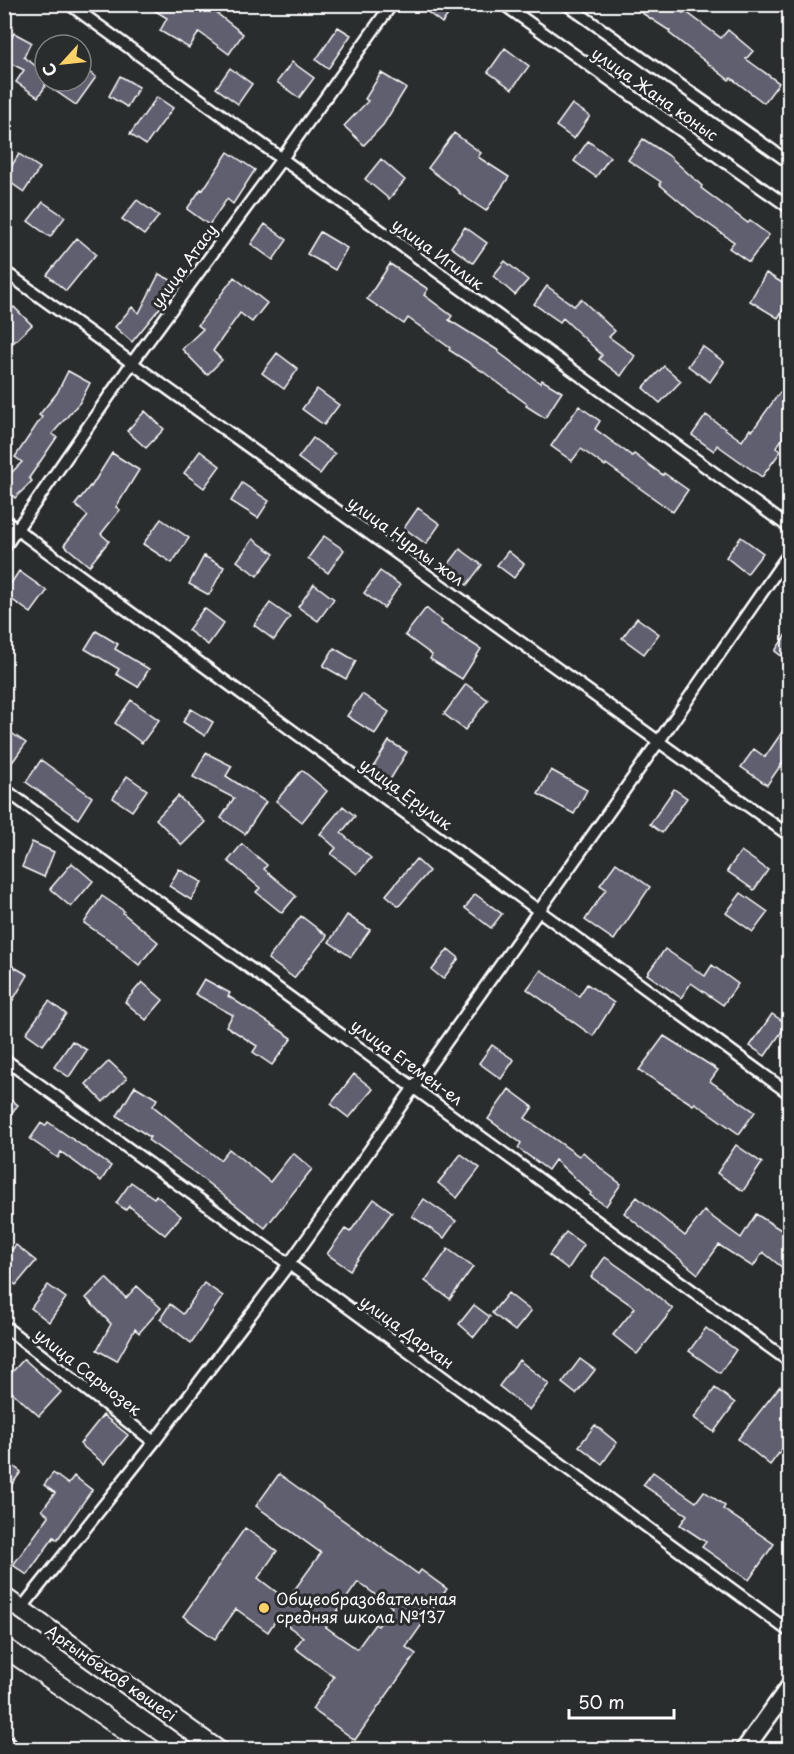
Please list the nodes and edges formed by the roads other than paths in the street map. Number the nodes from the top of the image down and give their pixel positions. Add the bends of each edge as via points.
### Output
1 (69, 4) edge
2 (393, 4) edge
3 (503, 4) edge
4 (566, 4) edge
5 (281, 160) junction
6 (789, 163) edge
7 (789, 208) edge
8 (4, 271) edge
9 (132, 363) junction
10 (4, 520) edge
11 (789, 528) edge
12 (18, 530) junction
13 (4, 548) edge
14 (789, 552) edge
15 (659, 741) junction
16 (4, 789) edge
17 (789, 836) edge
18 (540, 910) junction
19 (4, 1059) edge
20 (416, 1088) junction
21 (789, 1094) edge
22 (290, 1264) junction
23 (4, 1326) edge
24 (789, 1362) edge
25 (154, 1442) junction
26 (4, 1597) edge
27 (21, 1609) junction
28 (789, 1632) edge
29 (4, 1647) edge
30 (789, 1686) edge
31 (4, 1737) edge
32 (22, 1749) edge
33 (153, 1749) edge
34 (218, 1749) edge
35 (744, 1749) edge

1 - 5 street, улица Игилик
2 - 5 street, улица Атасу
3 - 7 street, улица Жана коныс
4 - 6 street, улица Жана коныс
5 - 9 street, улица Атасу
5 - 11 street, улица Игилик
8 - 9 street, улица Нурлы жол
9 - 12 street, улица Атасу
9 - 15 street, улица Нурлы жол
10 - 12 street, улица Ерулик
12 - 13 street, улица Атасу
12 - 18 street, улица Ерулик
14 - 15 street
15 - 17 street, улица Нурлы жол
15 - 18 street
16 - 20 street, улица Егемен-ел
18 - 20 street
18 - 21 street, улица Ерулик
19 - 22 street, улица Дархан
20 - 22 street
20 - 24 street, улица Егемен-ел
22 - 25 street
22 - 28 street, улица Дархан
23 - 25 street, улица Сарыозек
25 - 27 street
26 - 27 main road, Арғынбеков көшесі
27 - 34 main road, Арғынбеков көшесі
29 - 33 main road
30 - 35 street
31 - 32 lane

